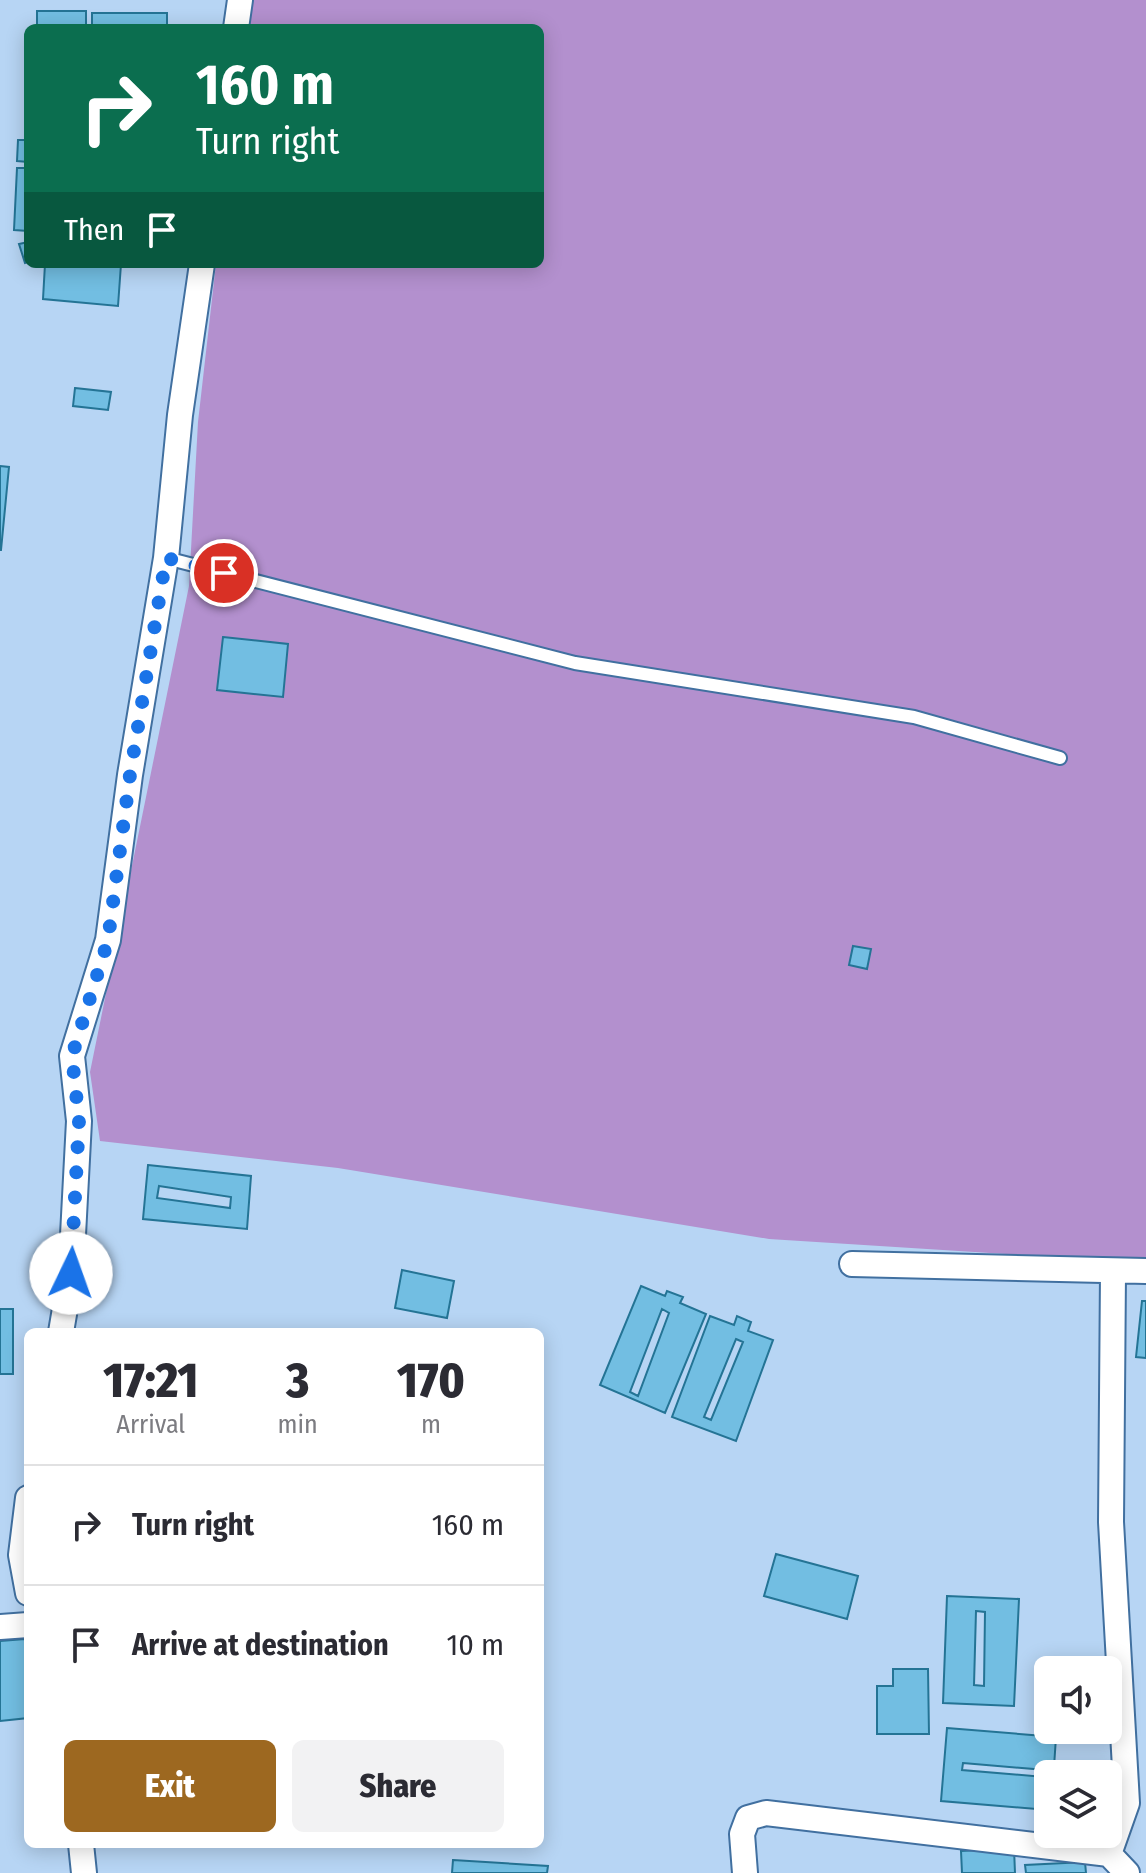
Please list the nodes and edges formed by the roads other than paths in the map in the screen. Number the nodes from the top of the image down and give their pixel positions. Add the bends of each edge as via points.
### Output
1 (240, 0) edge
2 (237, 24) edge
3 (201, 268) edge
4 (166, 558) junction
5 (1060, 758) dead end
6 (852, 1264) dead end
7 (1146, 1271) edge
8 (1113, 1272) junction
9 (62, 1328) edge
10 (24, 1531) edge
11 (24, 1571) edge
12 (24, 1625) edge
13 (0, 1627) edge
14 (81, 1848) edge
15 (1109, 1854) junction
16 (84, 1873) edge
17 (745, 1873) edge
18 (1127, 1873) edge

1 - 2 street
3 - 4 street
4 - 5 lane via 575,663 914,717
4 - 9 street via 108,940 72,1056 79,1121 71,1273
6 - 8 street
7 - 8 street
8 - 15 street via 1111,1522 1127,1803
10 - 11 street
12 - 13 street
14 - 16 street
15 - 17 street via 766,1813 748,1818 742,1834
15 - 18 street

